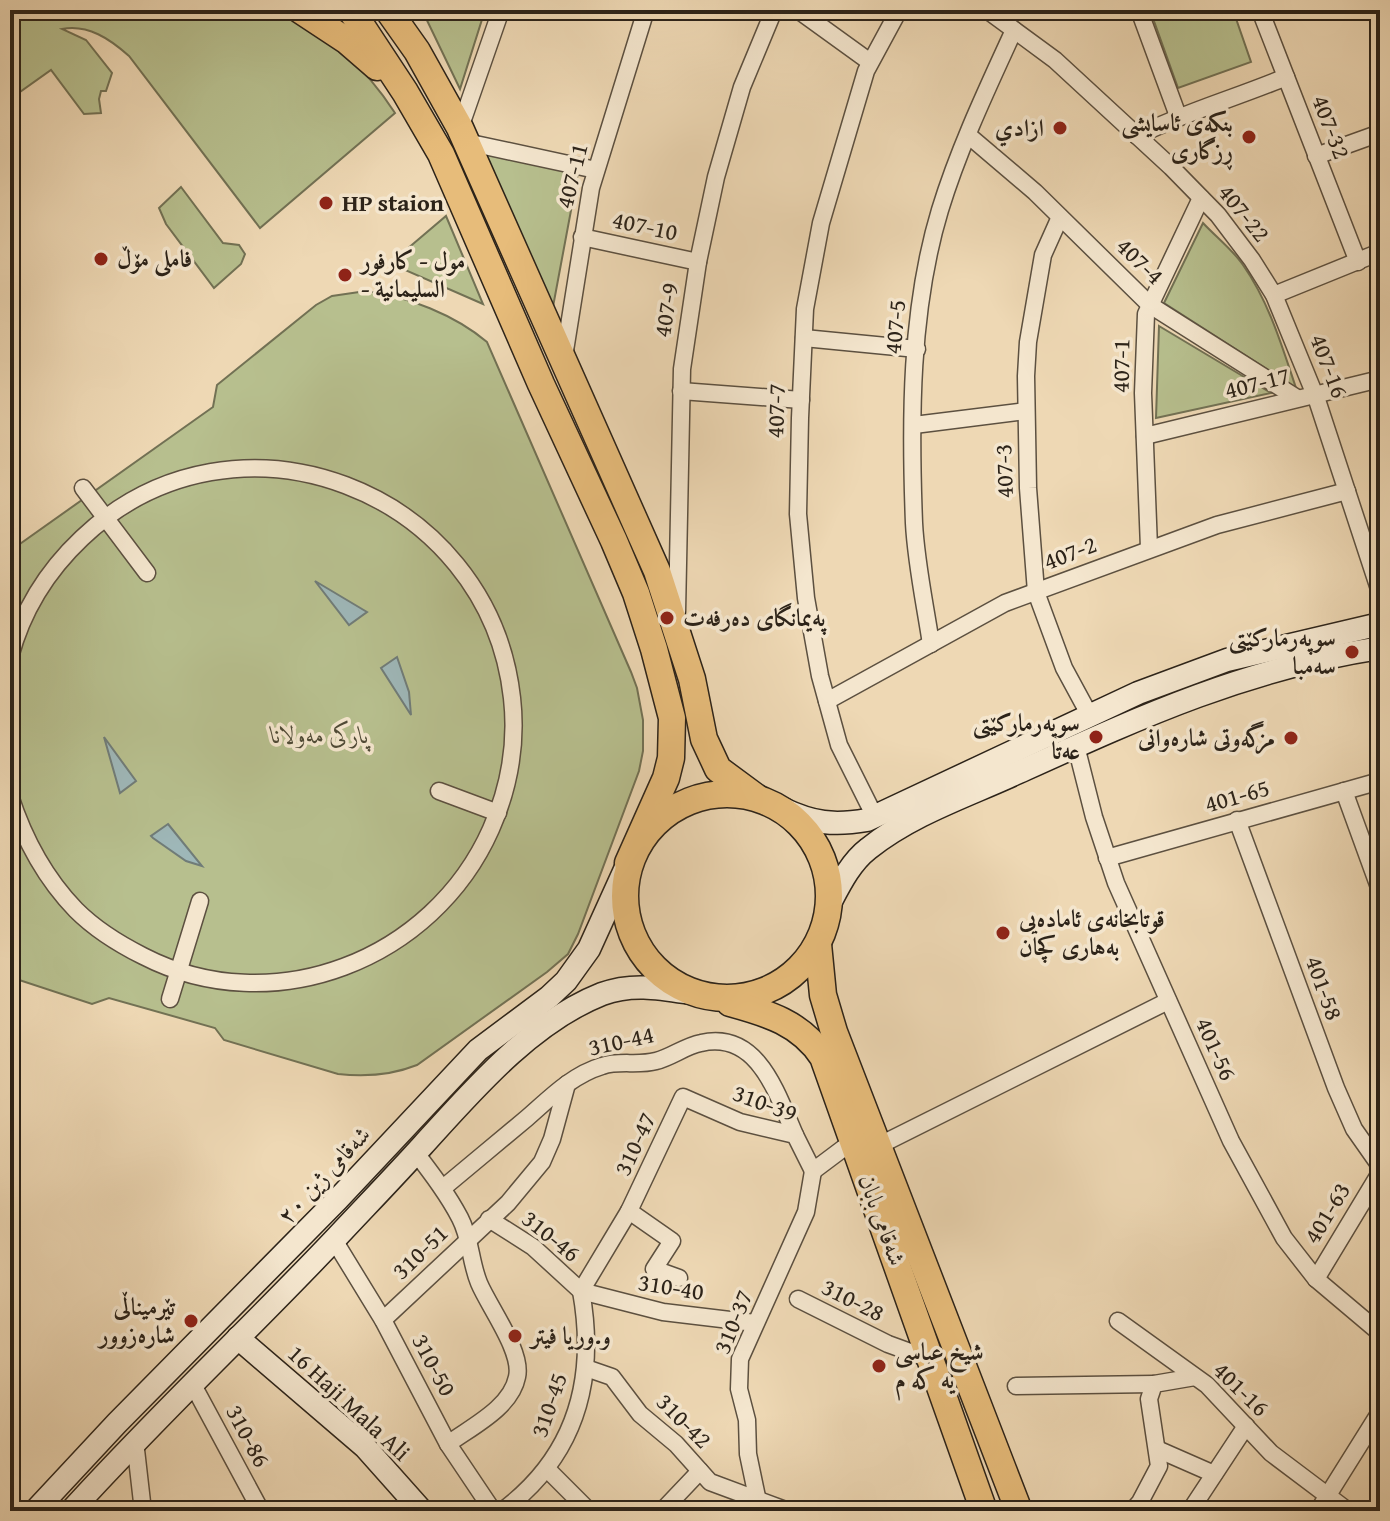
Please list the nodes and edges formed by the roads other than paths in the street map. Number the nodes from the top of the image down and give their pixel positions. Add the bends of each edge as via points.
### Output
1 (300, 10) edge
2 (351, 10) edge
3 (388, 10) edge
4 (403, 10) edge
5 (501, 10) edge
6 (646, 10) edge
7 (774, 10) edge
8 (798, 10) edge
9 (899, 10) edge
10 (987, 10) edge
11 (1139, 10) edge
12 (1260, 10) edge
13 (1014, 30) junction
14 (417, 51) junction
15 (870, 62) junction
16 (1286, 77) junction
17 (405, 92) junction
18 (1178, 116) junction
19 (1380, 133) edge
20 (463, 135) junction
21 (968, 135) junction
22 (1137, 136) junction
23 (1316, 156) junction
24 (596, 170) junction
25 (1201, 198) junction
26 (1060, 217) junction
27 (582, 237) junction
28 (1380, 252) edge
29 (698, 262) junction
30 (1358, 262) junction
31 (1274, 295) junction
32 (1150, 305) junction
33 (804, 338) junction
34 (917, 349) junction
35 (564, 358) junction
36 (1380, 379) edge
37 (681, 391) junction
38 (1314, 394) junction
39 (1297, 398) junction
40 (801, 400) junction
41 (1026, 411) junction
42 (914, 425) junction
43 (1145, 436) junction
44 (83, 488) dead end
45 (1347, 491) junction
46 (105, 518) junction
47 (1149, 548) junction
48 (147, 573) dead end
49 (1036, 592) junction
50 (1380, 592) edge
51 (1380, 624) edge
52 (676, 630) junction
53 (931, 644) junction
54 (1380, 648) edge
55 (10, 657) edge
56 (827, 701) junction
57 (1090, 716) junction
58 (1076, 746) junction
59 (1380, 781) edge
60 (439, 791) dead end
61 (1344, 791) junction
62 (10, 796) edge
63 (756, 797) junction
64 (783, 809) junction
65 (498, 813) junction
66 (875, 817) junction
67 (1237, 820) junction
68 (1107, 858) junction
69 (628, 863) junction
70 (1380, 890) edge
71 (200, 901) dead end
72 (830, 903) junction
73 (818, 944) junction
74 (179, 971) junction
75 (702, 996) junction
76 (170, 999) dead end
77 (1168, 1001) junction
78 (567, 1084) junction
79 (683, 1097) joint
80 (795, 1135) junction
81 (853, 1141) junction
82 (880, 1145) junction
83 (416, 1153) junction
84 (1380, 1166) edge
85 (813, 1171) junction
86 (1380, 1173) edge
87 (443, 1188) junction
88 (629, 1211) junction
89 (489, 1219) junction
90 (469, 1238) junction
91 (334, 1240) junction
92 (679, 1278) dead end
93 (1316, 1279) junction
94 (581, 1291) junction
95 (798, 1299) dead end
96 (383, 1320) junction
97 (1118, 1321) dead end
98 (755, 1323) junction
99 (1380, 1333) edge
100 (238, 1338) junction
101 (932, 1360) junction
102 (586, 1368) junction
103 (1195, 1377) junction
104 (192, 1383) junction
105 (1154, 1384) junction
106 (1016, 1386) dead end
107 (1380, 1412) edge
108 (1246, 1426) junction
109 (135, 1441) junction
110 (448, 1444) junction
111 (1157, 1449) junction
112 (547, 1469) junction
113 (700, 1471) junction
114 (1214, 1474) junction
115 (1328, 1495) junction
116 (755, 1504) edge
117 (48, 1506) edge
118 (71, 1511) edge
119 (143, 1511) edge
120 (261, 1511) edge
121 (422, 1511) edge
122 (493, 1511) edge
123 (502, 1511) edge
124 (589, 1511) edge
125 (662, 1511) edge
126 (788, 1511) edge
127 (984, 1511) edge
128 (1019, 1511) edge
129 (1132, 1511) edge
130 (1190, 1511) edge
131 (1318, 1511) edge
132 (1348, 1511) edge

1 - 17 main road via 347,41
2 - 17 main road
3 - 14 main road
4 - 14 main road
5 - 20 street
6 - 24 street, 407-11
7 - 29 street, 407-9 via 742,87
8 - 15 street
9 - 15 street, 407-7
10 - 13 street, 407-22
11 - 18 street
12 - 16 street, 407-32
13 - 21 street, 407-5
13 - 22 street, 407-22 via 1055,60
14 - 20 main road
15 - 33 street, 407-7 via 821,223
16 - 18 street
16 - 23 street, 407-32
17 - 69 main road via 441,154 614,541 654,649 672,718 671,758
18 - 22 street
19 - 23 street
20 - 24 street
20 - 35 main road
21 - 26 street, 407-4
21 - 34 street, 407-5 via 927,261
22 - 25 street, 407-22
23 - 30 street, 407-32
24 - 27 street, 407-11
25 - 31 street, 407-22
25 - 32 street, 407-1
26 - 32 street, 407-4
26 - 41 street, 407-3 via 1043,255 1034,296
27 - 29 street, 407-10
27 - 35 street, 407-11
28 - 30 street
29 - 37 street, 407-9
30 - 31 street
31 - 38 street, 407-16
32 - 39 street, 407-4
32 - 43 street, 407-1
33 - 34 street
33 - 40 street, 407-7
34 - 42 street, 407-5
35 - 52 main road via 657,571
36 - 38 street, 407-17
37 - 40 street
37 - 52 street, 407-9
38 - 39 street, 407-17
38 - 45 street, 407-16
39 - 43 street, 407-17
40 - 56 street, 407-7 via 798,514 806,598
41 - 42 street
41 - 49 street, 407-3
42 - 53 street, 407-5 via 914,526
43 - 47 street, 407-1
44 - 46 street
45 - 47 street, 407-2
45 - 50 street, 407-16
46 - 48 street
46 - 55 street via 63,556 35,595
46 - 65 street via 176,481 220,470 264,468 317,474 367,492 412,519 451,555 481,599 502,647 513,699 513,752
47 - 49 street, 407-2
49 - 53 street, 407-2
49 - 57 street, 407-3 via 1064,668
51 - 57 main road via 1227,660
52 - 63 main road via 713,759 718,769
53 - 56 street, 407-2
54 - 58 main road via 1331,655 1222,686
56 - 66 street, 407-7 via 839,745
57 - 66 main road
58 - 68 street, 401-56
58 - 72 main road via 888,833 865,851
59 - 61 street, 401-65
60 - 65 street
61 - 67 street, 401-65
61 - 70 street
62 - 74 street via 21,830 46,874 78,912 117,943
63 - 64 main road
63 - 69 main road via 730,793 679,805 657,821
64 - 66 main road via 823,823
64 - 72 main road via 819,849
65 - 74 street via 480,852 450,895 411,931 366,959 317,976 265,983 212,980
67 - 68 street, 401-65
67 - 84 street, 401-58 via 1336,1088 1354,1129
68 - 77 street, 401-56
69 - 75 main road via 626,911 637,944 658,971
69 - 117 main road, شەقامی ژین ٢٠ via 589,949 566,981 478,1050
71 - 74 street
72 - 73 main road
73 - 75 main road via 783,983 759,994 733,999
73 - 82 main road, شەقامی بابان via 828,1014
74 - 76 street
75 - 81 main road, شەقامی بابان via 766,1013 806,1036 823,1057
75 - 83 main road via 626,987 563,1015 502,1061
77 - 82 street
77 - 93 street, 401-56 via 1231,1141 1284,1238
78 - 80 street, 310-44 via 601,1066 650,1062 702,1042 726,1042 764,1067
78 - 87 street, 310-44
78 - 89 street, 310-51 via 542,1162
79 - 80 street, 310-39 via 740,1122
79 - 88 street, 310-47
80 - 85 street, 310-39
81 - 85 street
81 - 101 main road, شەقامی بابان
82 - 128 main road, شەقامی بابان
83 - 87 street
83 - 91 main road
85 - 98 street, 310-37 via 806,1212
86 - 93 street, 401-63
87 - 90 street
88 - 92 street, 310-47 via 672,1241 654,1269
88 - 94 street, 310-47
89 - 90 street, 310-51
89 - 94 street, 310-46 via 533,1247
90 - 96 street, 310-51
90 - 110 street via 473,1267 517,1358 518,1374 502,1403
91 - 96 street, 310-50
91 - 100 main road
93 - 99 street, 401-56
94 - 98 street, 310-40 via 663,1312
94 - 102 street, 310-45
95 - 101 street, 310-28
96 - 110 street, 310-50
97 - 103 street, 401-16
98 - 116 street, 310-37 via 738,1375
100 - 104 main road
100 - 121 main road, 16 Haji Mala Ali via 365,1447
101 - 127 main road, شەقامی بابان
102 - 112 street, 310-45 via 569,1430
102 - 113 street, 310-42 via 612,1377 640,1414
103 - 105 street
103 - 108 street, 401-16
104 - 109 main road
104 - 120 street, 310-86
105 - 106 street
105 - 111 street via 1149,1399
107 - 115 street
108 - 114 street
108 - 115 street, 401-16 via 1271,1453
109 - 118 main road
109 - 119 street
110 - 122 street, 310-50
111 - 114 street
111 - 129 street via 1159,1466
112 - 123 street, 310-45
112 - 124 street
113 - 116 street, 310-42 via 710,1482
113 - 125 street
114 - 130 street
115 - 131 street
115 - 132 street, 401-16
116 - 126 street, 310-42

